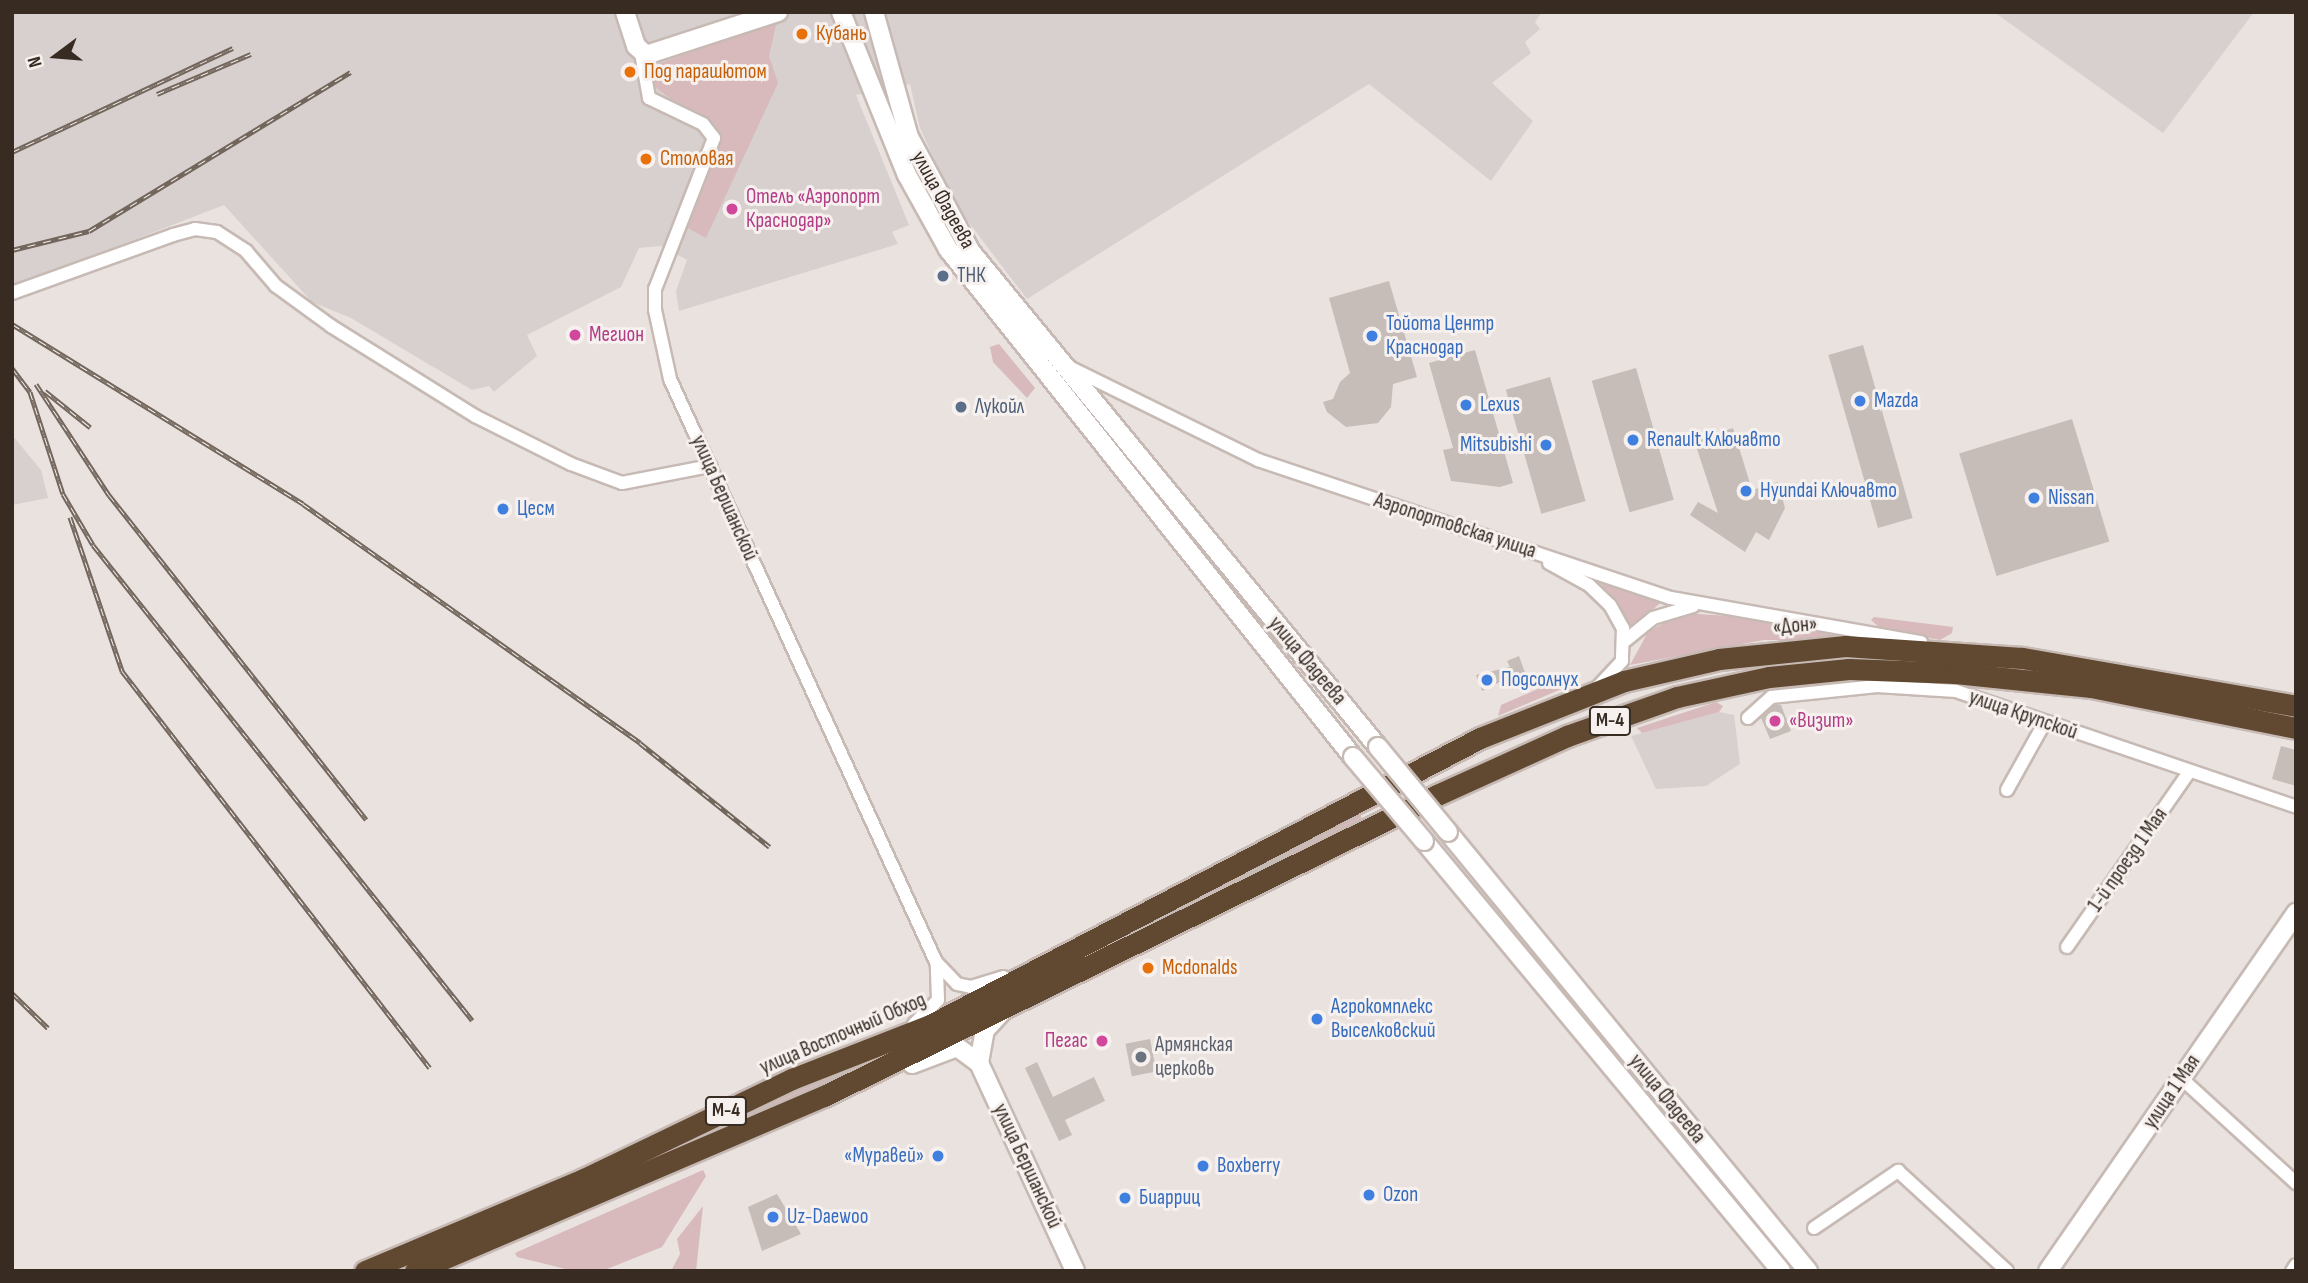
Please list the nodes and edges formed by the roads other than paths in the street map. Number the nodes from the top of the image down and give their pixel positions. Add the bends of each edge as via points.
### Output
1 (625, 12) edge
2 (778, 12) edge
3 (841, 12) edge
4 (874, 12) edge
5 (640, 53) junction
6 (889, 65) junction
7 (867, 75) junction
8 (12, 293) edge
9 (1019, 325) junction
10 (1032, 356) junction
11 (1061, 363) junction
12 (1091, 387) junction
13 (710, 466) junction
14 (1527, 550) junction
15 (1697, 606) junction
16 (1626, 640) junction
17 (2022, 658) junction
18 (1593, 692) junction
19 (1334, 695) junction
20 (2296, 706) edge
21 (1316, 710) junction
22 (1748, 718) dead end
23 (2045, 722) junction
24 (2296, 728) edge
25 (2189, 772) junction
26 (2007, 790) dead end
27 (2296, 807) edge
28 (1329, 820) joint
29 (2296, 913) edge
30 (2067, 947) dead end
31 (1062, 954) junction
32 (936, 962) junction
33 (1007, 1007) junction
34 (870, 1050) junction
35 (979, 1062) junction
36 (2181, 1078) junction
37 (824, 1096) junction
38 (2296, 1183) edge
39 (1814, 1228) dead end
40 (2296, 1265) edge
41 (365, 1271) edge
42 (415, 1271) edge
43 (1075, 1271) edge
44 (1781, 1271) edge
45 (1808, 1271) edge
46 (2007, 1271) edge
47 (2048, 1271) edge
48 (2292, 1271) edge

1 - 5 main road
2 - 5 main road via 654,55
3 - 7 main road, улица Фадеева
4 - 6 main road, улица Фадеева
5 - 13 street, улица Бершанской via 649,98 703,124 714,138 656,289 654,310 670,379
6 - 7 main road
6 - 9 main road, улица Фадеева via 909,137 953,225
7 - 9 main road, улица Фадеева via 928,214 964,273
8 - 13 street via 173,235 195,229 217,232 246,251 276,286 331,326 475,416 571,464 622,483
9 - 10 main road, улица Фадеева
9 - 11 main road, улица Фадеева
10 - 11 street
10 - 21 main road, улица Фадеева
11 - 12 main road, улица Фадеева
12 - 14 street, Аэропортовская улица via 1258,460
12 - 19 main road, улица Фадеева
13 - 32 street, улица Бершанской
14 - 15 street, Аэропортовская улица
14 - 16 street via 1595,591 1617,614
15 - 16 street via 1661,614
15 - 17 street, Аэропортовская улица
16 - 18 street via 1622,661
17 - 18 highway, «Дон» / М-4 via 1845,646 1787,650 1668,669
17 - 20 highway, «Дон» / М-4
18 - 28 highway, «Дон» / М-4 via 1480,738
19 - 21 main road via 1328,706
19 - 45 main road, улица Фадеева, bridge
21 - 44 main road, улица Фадеева, bridge
22 - 23 street, улица Крупской via 1771,697 1877,686 1956,691
23 - 25 street, улица Крупской
23 - 26 street
24 - 33 highway, улица Восточный Обход / М-4 via 2091,687 1955,673 1849,669 1769,677 1677,697 1567,736
25 - 27 street, улица Крупской
25 - 30 street, 1-й проезд 1 Мая
28 - 31 highway, улица Восточный Обход / М-4
29 - 36 main road, улица 1 Мая
31 - 32 street, улица Бершанской via 971,987 957,984
31 - 34 highway, улица Восточный Обход / М-4 via 932,1024
32 - 34 street, улица Бершанской via 941,986 926,1016
33 - 35 main road via 985,1030
33 - 37 highway, улица Восточный Обход / М-4
34 - 41 highway, улица Восточный Обход / М-4 via 792,1079 584,1179
35 - 37 main road via 957,1046 841,1096
35 - 43 main road, улица Бершанской
36 - 38 street
36 - 47 main road, улица 1 Мая
37 - 42 highway, улица Восточный Обход / М-4
39 - 46 street via 1898,1171
40 - 48 street

